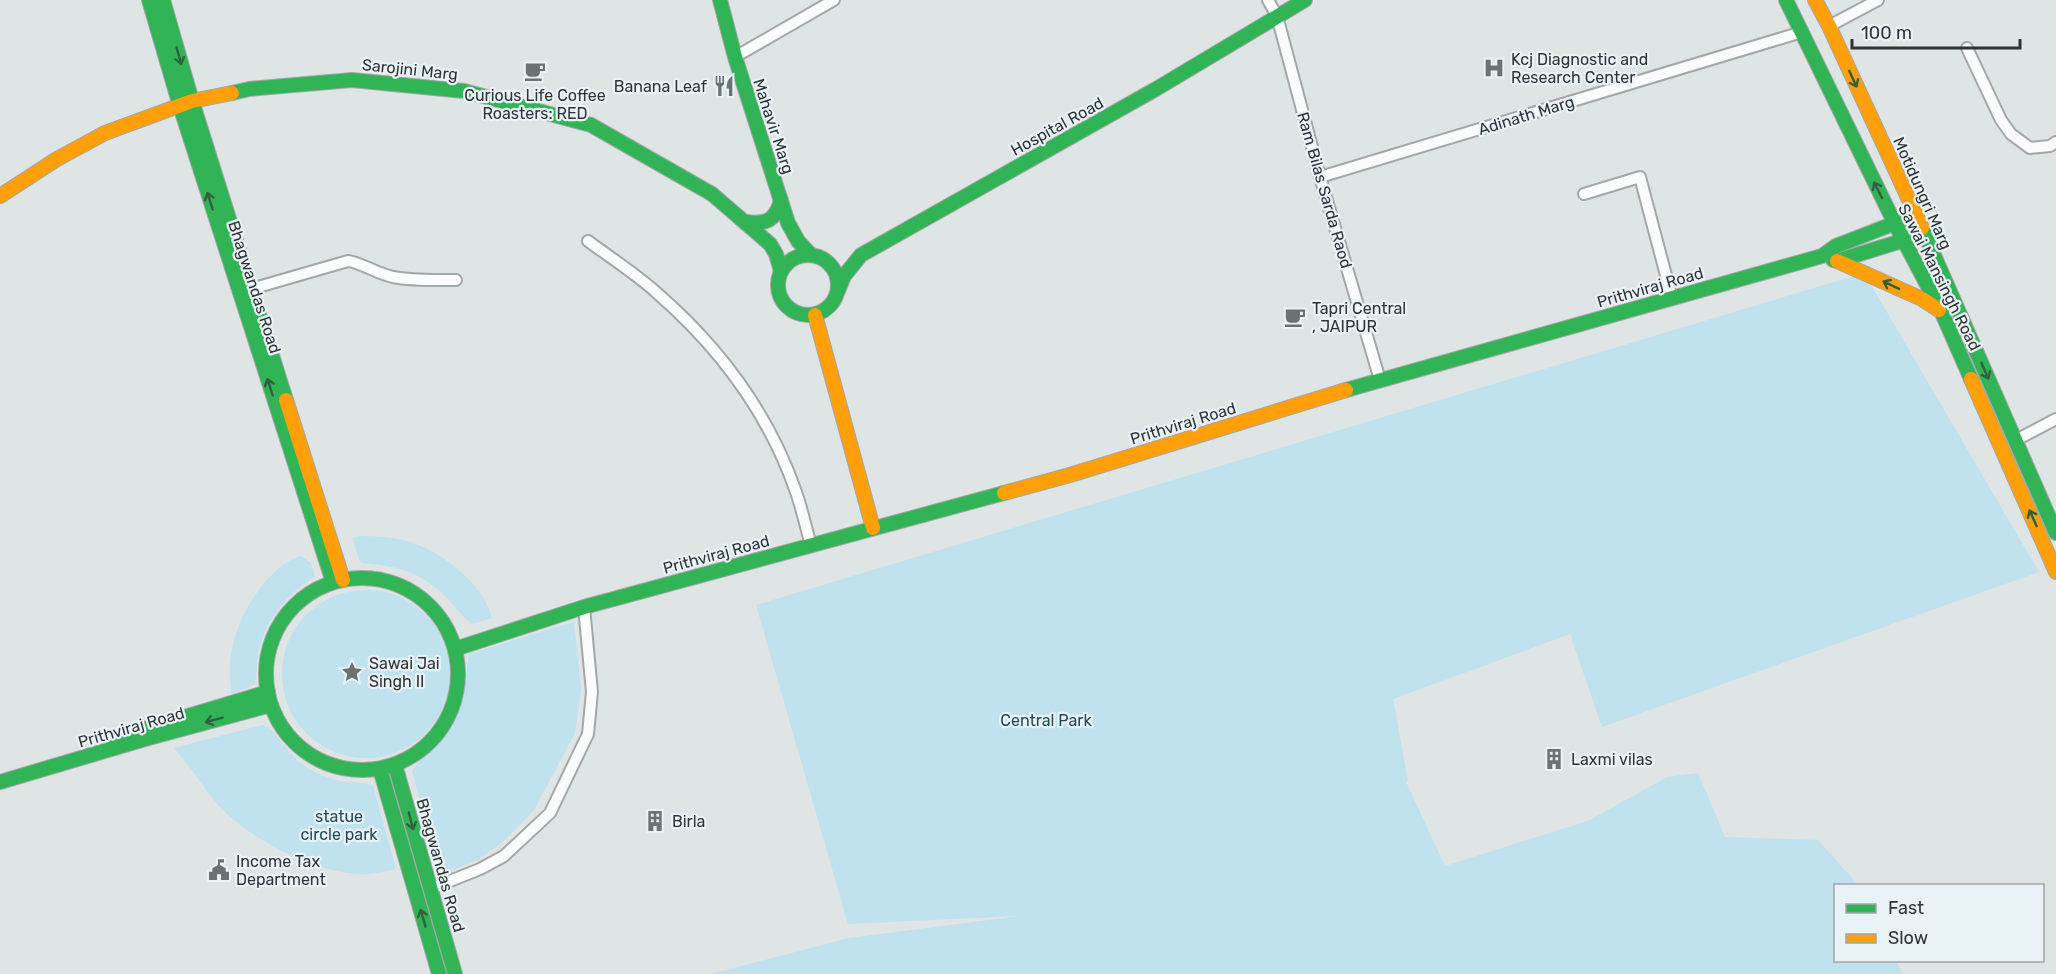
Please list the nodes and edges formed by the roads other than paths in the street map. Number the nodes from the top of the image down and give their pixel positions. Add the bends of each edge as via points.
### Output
1 (149, 0) edge
2 (163, 0) edge
3 (720, 0) edge
4 (834, 0) edge
5 (1268, 0) edge
6 (1305, 0) edge
7 (1786, 0) edge
8 (1815, 0) edge
9 (1878, 0) edge
10 (1277, 16) junction
11 (1828, 26) junction
12 (1802, 32) junction
13 (1967, 48) dead end
14 (735, 57) junction
15 (186, 104) junction
16 (2056, 142) edge
17 (1320, 177) junction
18 (1584, 194) dead end
19 (0, 196) edge
20 (781, 200) junction
21 (1916, 215) junction
22 (745, 221) junction
23 (1894, 224) junction
24 (1924, 234) junction
25 (588, 242) dead end
26 (1904, 242) junction
27 (811, 255) junction
28 (861, 255) junction
29 (1822, 256) junction
30 (1838, 261) junction
31 (829, 263) junction
32 (781, 271) junction
33 (456, 280) dead end
34 (251, 289) junction
35 (838, 291) junction
36 (1672, 298) junction
37 (1942, 313) junction
38 (815, 315) junction
39 (1380, 380) junction
40 (2056, 419) edge
41 (2016, 440) junction
42 (873, 528) junction
43 (2056, 533) edge
44 (811, 545) junction
45 (2056, 572) edge
46 (338, 581) junction
47 (584, 607) junction
48 (455, 649) junction
49 (269, 699) junction
50 (395, 765) junction
51 (380, 769) junction
52 (0, 773) edge
53 (0, 782) edge
54 (430, 889) junction
55 (439, 974) edge
56 (455, 974) edge

1 - 15 street, Bhagwandas Road
2 -> 15 street, Bhagwandas Road
3 - 14 street, Mahavir Marg
4 - 14 street
5 - 10 street, Ram Bilas Sarda Raod
6 - 10 street, Hospital Road
7 - 12 street, Sawai Mansingh Road
8 - 11 street, Motidungri Marg
9 - 11 street
10 - 17 street, Ram Bilas Sarda Raod
10 - 28 street, Hospital Road via 1156,89
11 -> 21 street, Motidungri Marg
12 - 17 street, Adinath Marg
23 -> 12 street, Sawai Mansingh Road
13 - 16 street via 2011,134 2030,148
14 - 20 street, Mahavir Marg
15 - 19 street, Sarojini Marg via 105,133
15 - 22 street, Sarojini Marg via 249,88 352,80 464,91 591,125 712,195
15 - 34 street, Bhagwandas Road
46 -> 15 street, Bhagwandas Road
17 - 39 street, Ram Bilas Sarda Raod
18 - 36 street via 1640,177
20 - 22 street via 778,213 769,222 760,225
20 - 27 street, Mahavir Marg via 788,223
21 - 23 street, Prithviraj Road
21 - 24 street, Motidungri Marg
22 - 32 street, Sarojini Marg via 770,244
23 - 26 street, Sawai Mansingh Road
23 - 29 street, Prithviraj Road via 1836,246
24 - 26 street
24 -> 41 street, Motidungri Marg
25 - 44 street via 656,292 701,335 740,381 771,434 796,492
26 - 30 street
26 - 37 street, Sawai Mansingh Road
27 - 31 street
27 - 32 street via 793,258
28 - 31 street
28 - 35 street, Hospital Road via 844,276
29 - 30 street
29 - 36 street, Prithviraj Road
37 -> 30 street via 1922,299
31 - 35 street via 835,271
32 - 38 street via 778,291 787,308 805,316
33 - 34 street via 391,277 348,261
34 - 46 street, Bhagwandas Road
35 - 38 street via 830,306
36 - 39 street, Prithviraj Road
45 -> 37 street, Sawai Mansingh Road
38 - 42 street
39 - 42 street, Prithviraj Road via 1070,474
40 - 41 street
41 - 43 street, Motidungri Marg
42 - 44 street, Prithviraj Road
44 - 47 street, Prithviraj Road
46 - 48 street via 364,578 404,587 436,612
46 - 49 street via 299,602 280,625 268,652
47 - 48 street, Prithviraj Road
47 - 54 street via 592,692 588,734 550,813 504,856
48 - 50 street via 458,681 451,711 434,738
49 - 51 street via 291,739 314,757 341,768
49 - 52 street, Prithviraj Road
49 -> 53 street, Prithviraj Road
50 - 51 street
50 -> 54 street, Bhagwandas Road
55 -> 51 street, Bhagwandas Road
54 - 56 street, Bhagwandas Road

